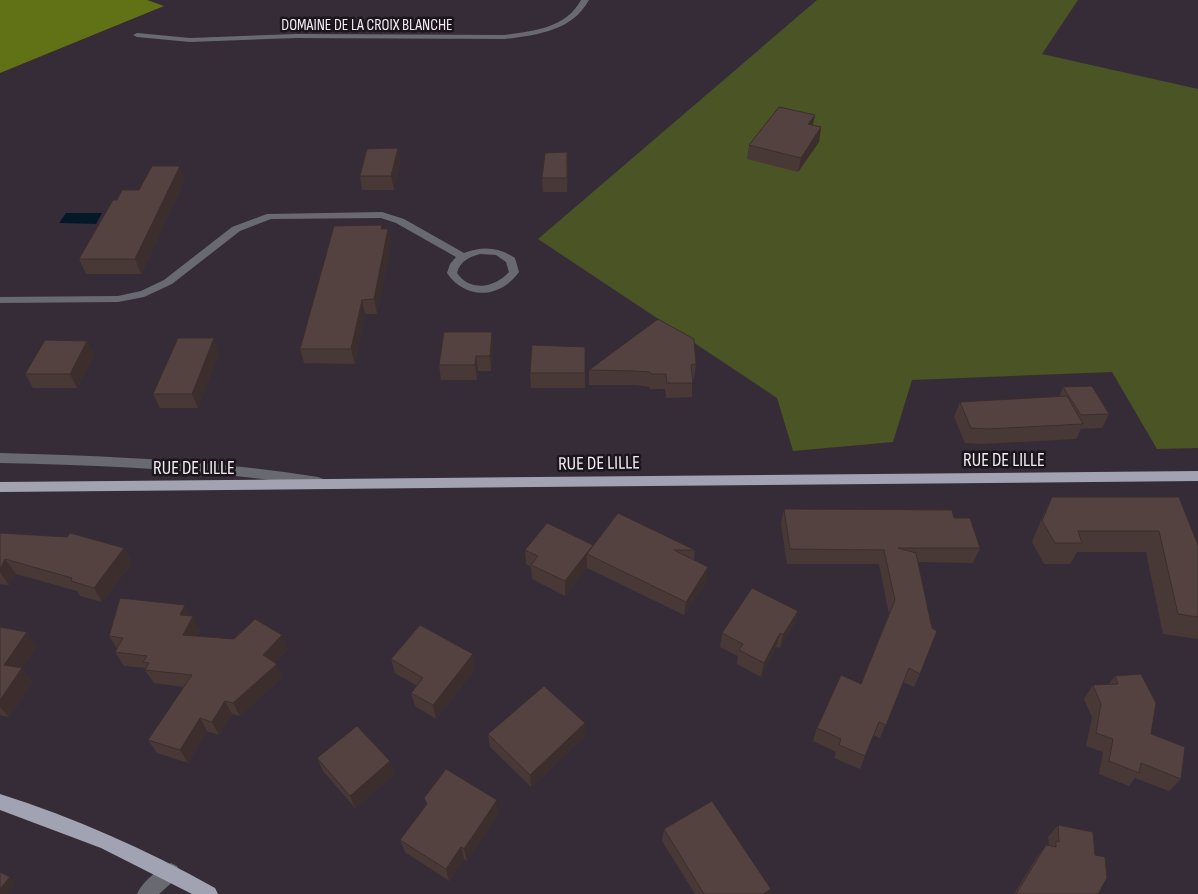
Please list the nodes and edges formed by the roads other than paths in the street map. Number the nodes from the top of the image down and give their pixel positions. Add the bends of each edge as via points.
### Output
1 (585, 0) edge
2 (137, 35) dead end
3 (462, 256) junction
4 (0, 300) edge
5 (0, 458) edge
6 (1198, 476) edge
7 (330, 484) junction
8 (0, 487) edge
9 (0, 802) edge
10 (171, 872) junction
11 (146, 894) edge
12 (209, 894) edge

1 - 2 street, DOMAINE DE LA CROIX BLANCHE via 574,15 556,26 505,37 296,36 190,40
3 - 3 street via 480,251 498,252 511,260 514,272 496,287 467,287 460,284 452,273
3 - 4 street via 400,221 382,215 270,216 236,229 168,282 144,294 118,299
5 - 7 street via 200,466
6 - 7 main road, RUE DE LILLE
7 - 8 main road, RUE DE LILLE
9 - 10 main road via 100,837
10 - 11 street
10 - 12 main road

